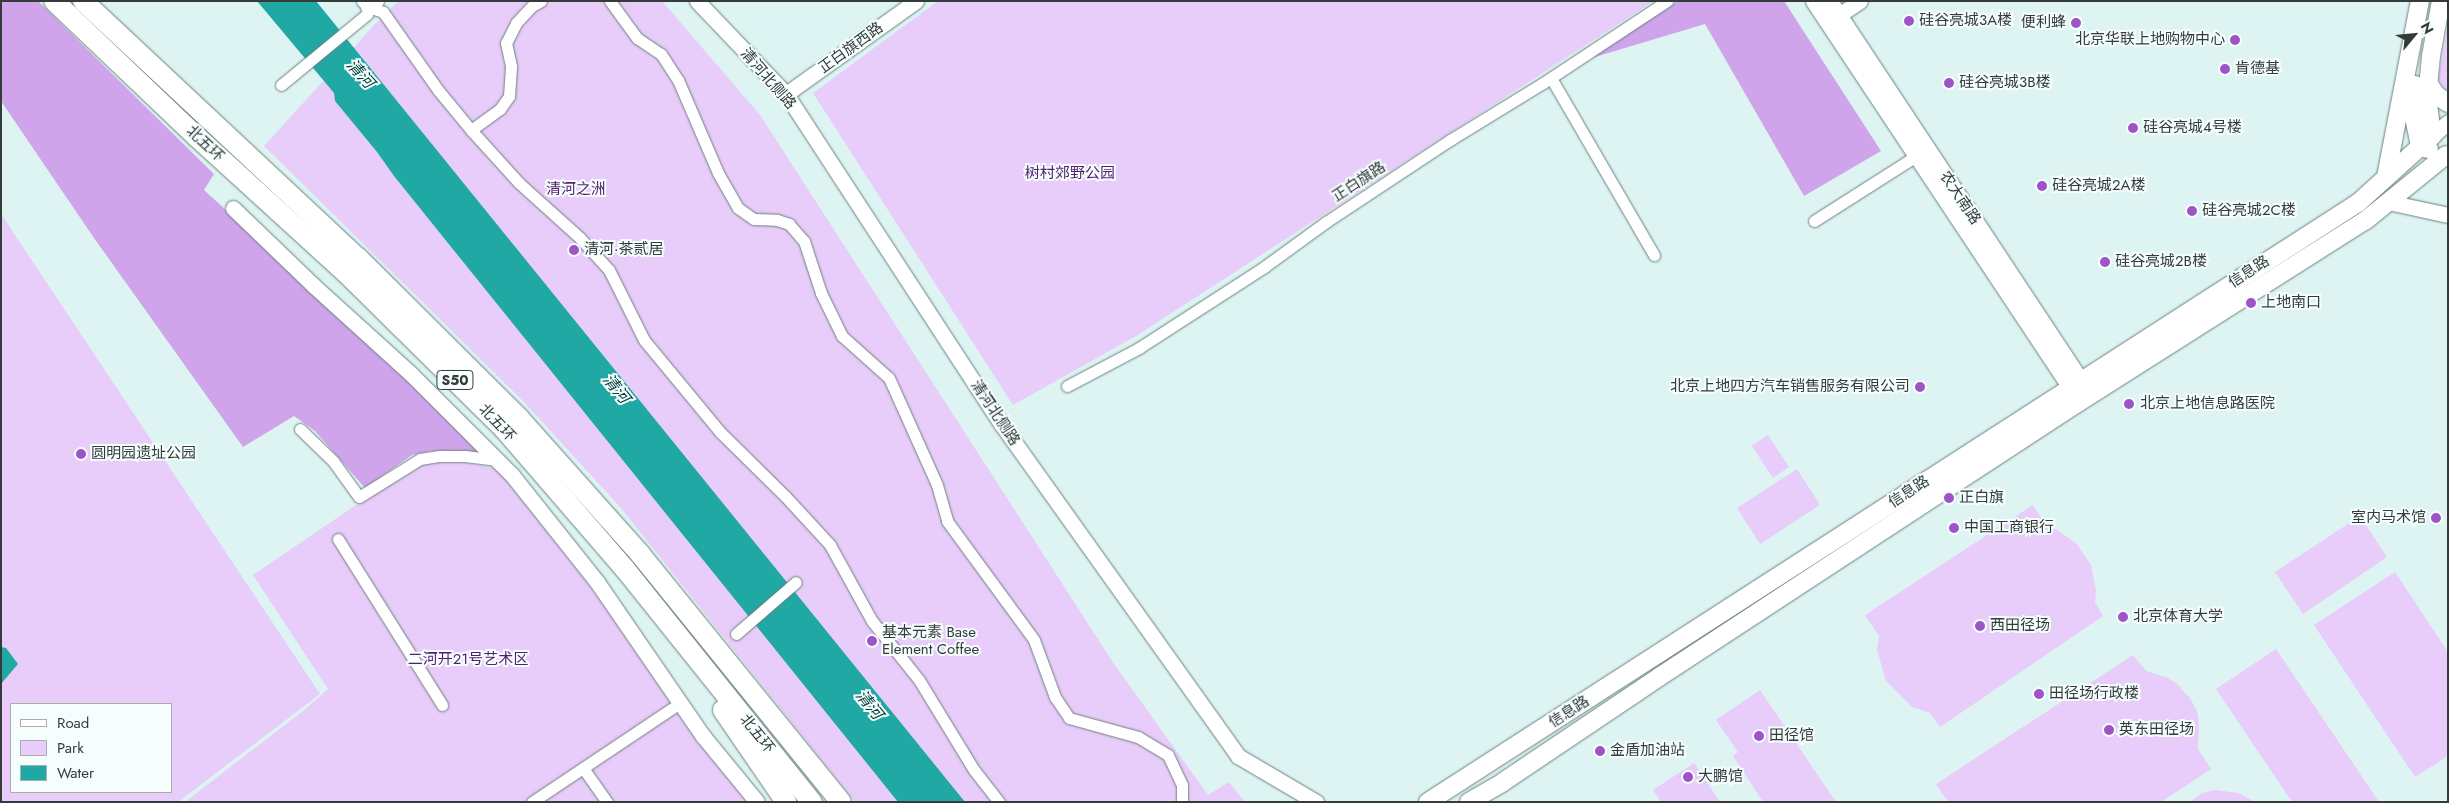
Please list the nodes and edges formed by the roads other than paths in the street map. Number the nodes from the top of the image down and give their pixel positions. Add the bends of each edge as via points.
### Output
1 (54, 1) edge
2 (83, 1) edge
3 (541, 1) edge
4 (610, 1) edge
5 (696, 1) edge
6 (916, 1) edge
7 (1667, 1) edge
8 (1813, 1) edge
9 (1860, 1) edge
10 (2420, 1) edge
11 (2441, 1) edge
12 (369, 3) edge
13 (1837, 6) edge
14 (2416, 24) junction
15 (1551, 78) junction
16 (2428, 83) junction
17 (282, 85) dead end
18 (786, 94) junction
19 (2448, 103) edge
20 (2448, 122) edge
21 (471, 130) junction
22 (2426, 141) junction
23 (2447, 155) edge
24 (1916, 156) junction
25 (2386, 177) junction
26 (2388, 202) junction
27 (233, 208) dead end
28 (2448, 215) edge
29 (1814, 221) dead end
30 (1654, 255) dead end
31 (1067, 386) dead end
32 (2080, 391) junction
33 (300, 429) dead end
34 (498, 460) junction
35 (338, 538) dead end
36 (625, 569) junction
37 (796, 582) dead end
38 (741, 630) dead end
39 (680, 703) junction
40 (442, 705) dead end
41 (584, 768) junction
42 (532, 802) edge
43 (606, 802) edge
44 (757, 802) edge
45 (786, 802) edge
46 (812, 802) edge
47 (841, 802) edge
48 (999, 802) edge
49 (1182, 802) edge
50 (1316, 802) edge
51 (1428, 802) edge
52 (1470, 802) edge

1 - 36 highway, 北五环 / S50 via 346,273 505,430
2 - 47 highway, 北五环 / S50 via 358,258 519,418 640,554
3 - 21 street via 516,23 506,42 511,66 509,96 500,109
4 - 49 street via 637,38 661,54 678,80 718,173 738,208 754,219 789,224 804,241 821,293 842,336 889,378 937,485 948,521 1034,640 1054,697 1069,718 1138,737 1168,755 1182,785
5 - 18 street, 清河北侧路
6 - 18 street, 正白旗西路
7 - 15 street, 正白旗路
8 - 24 street, 农大南路
9 - 13 street
10 - 14 main road
11 - 16 main road
12 - 17 street via 368,14
12 - 21 street via 383,12 438,90
13 - 32 street, 农大南路
14 - 22 main road via 2419,55 2412,108
14 - 25 main road
15 - 30 street
15 - 31 street, 正白旗路 via 1450,140 1139,348
16 - 19 main road via 2436,95
16 - 22 main road
18 - 50 street, 清河北侧路 via 1002,425 1238,756
20 - 22 street
21 - 48 street via 519,183 580,238 608,270 644,340 720,432 830,546 872,621 919,680 974,770
22 - 23 main road
22 - 25 main road, 信息路
23 - 26 main road, 信息路
24 - 29 street
24 - 32 street, 农大南路
25 - 32 main road, 信息路 via 2358,203
26 - 28 street
26 - 32 main road, 信息路 via 2366,220
27 - 34 street via 410,372
32 - 51 main road, 信息路
32 - 52 main road, 信息路
33 - 34 street via 333,461 358,497 420,459 465,456
34 - 39 street via 597,582
35 - 40 street
36 - 45 highway
36 - 46 highway, 北五环 / S50
37 - 38 street
39 - 41 street
39 - 44 street
41 - 42 street
41 - 43 street

